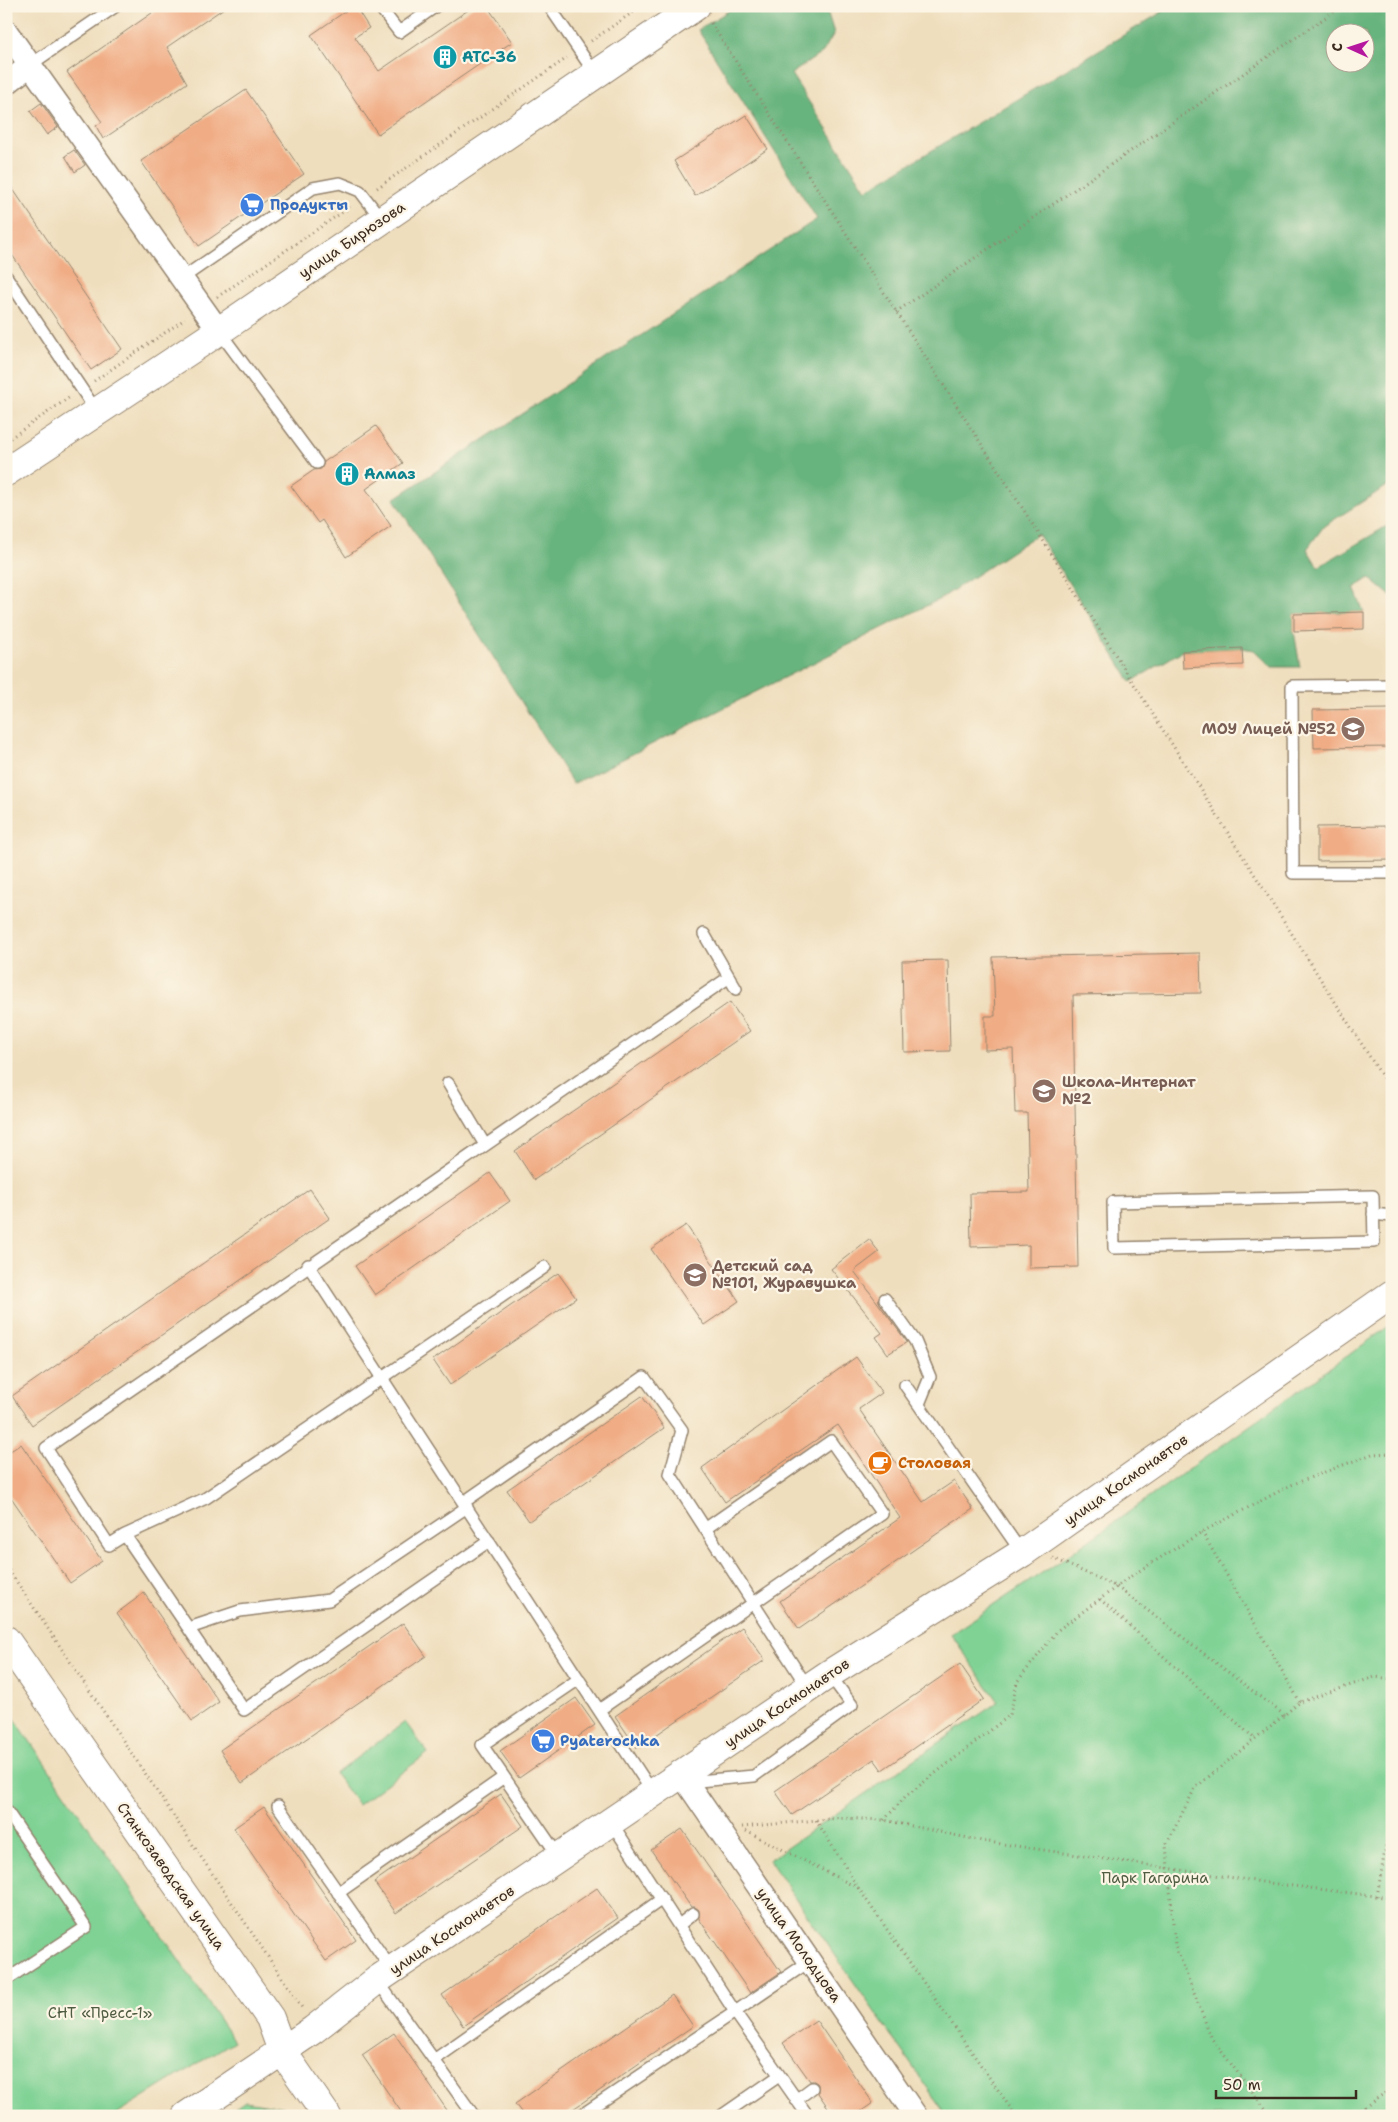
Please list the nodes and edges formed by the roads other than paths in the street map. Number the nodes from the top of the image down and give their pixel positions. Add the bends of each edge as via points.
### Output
1 (116, 6) edge
2 (379, 6) edge
3 (436, 6) edge
4 (549, 6) edge
5 (703, 14) edge
6 (6, 31) edge
7 (30, 65) junction
8 (596, 75) junction
9 (6, 84) edge
10 (382, 220) junction
11 (6, 276) edge
12 (181, 278) junction
13 (219, 331) junction
14 (97, 412) junction
15 (317, 463) dead end
16 (6, 472) edge
17 (1392, 685) edge
18 (1392, 873) edge
19 (704, 934) dead end
20 (728, 978) junction
21 (736, 988) dead end
22 (448, 1083) dead end
23 (485, 1145) junction
24 (1374, 1214) junction
25 (1392, 1216) edge
26 (308, 1265) junction
27 (545, 1267) dead end
28 (1392, 1294) edge
29 (885, 1300) dead end
30 (382, 1378) junction
31 (905, 1385) dead end
32 (919, 1404) junction
33 (465, 1504) junction
34 (705, 1529) junction
35 (125, 1535) junction
36 (489, 1541) junction
37 (1026, 1550) junction
38 (754, 1604) junction
39 (189, 1628) junction
40 (6, 1640) edge
41 (579, 1679) junction
42 (819, 1681) junction
43 (599, 1710) junction
44 (504, 1777) junction
45 (684, 1778) junction
46 (653, 1793) junction
47 (278, 1806) dead end
48 (6, 1810) edge
49 (10, 1822) edge
50 (611, 1822) junction
51 (559, 1857) junction
52 (338, 1893) junction
53 (662, 1899) junction
54 (693, 1914) dead end
55 (679, 1925) junction
56 (810, 1961) junction
57 (385, 1975) junction
58 (6, 1980) edge
59 (735, 2012) junction
60 (282, 2051) junction
61 (434, 2060) junction
62 (779, 2076) junction
63 (812, 2088) dead end
64 (796, 2100) junction
65 (186, 2116) edge
66 (327, 2116) edge
67 (474, 2116) edge
68 (580, 2116) edge
69 (721, 2116) edge
70 (808, 2116) edge
71 (916, 2116) edge

1 - 7 lane
2 - 3 lane via 399,32
4 - 8 lane
5 - 8 street, улица Бирюзова
6 - 7 street
7 - 9 street
7 - 12 street
8 - 10 street, улица Бирюзова
10 - 12 lane via 360,192 340,183 313,188
10 - 13 street, улица Бирюзова
11 - 14 lane
12 - 13 street
13 - 14 street, улица Бирюзова
13 - 15 lane
14 - 16 street, улица Бирюзова
17 - 18 lane via 1292,686 1294,873
19 - 20 lane
20 - 21 lane
20 - 23 lane
22 - 23 lane
23 - 26 lane
24 - 24 lane via 1374,1242 1114,1248 1113,1202 1373,1196
24 - 25 lane
26 - 30 lane
26 - 35 lane via 46,1448 109,1545
27 - 30 lane
28 - 37 street, улица Космонавтов
29 - 32 lane via 915,1341 930,1377
30 - 33 lane
30 - 35 lane via 206,1498
31 - 32 lane
32 - 37 lane
33 - 34 lane via 644,1377 682,1430 670,1474
33 - 36 lane
33 - 39 lane via 329,1600 240,1611
34 - 38 lane
34 - 38 lane via 831,1441 882,1514
35 - 39 lane
36 - 39 lane via 244,1710
36 - 41 lane
37 - 42 street, улица Космонавтов
38 - 42 lane
38 - 43 lane
40 - 60 street, Станкозаводская улица via 270,2018
41 - 43 lane
41 - 44 lane via 482,1745
42 - 45 street, улица Космонавтов
42 - 45 lane via 852,1705 754,1776
43 - 46 lane
44 - 51 lane
44 - 52 lane
45 - 46 street, улица Космонавтов
45 - 56 street, улица Молодцова
46 - 50 street, улица Космонавтов
47 - 52 lane
48 - 49 lane
49 - 58 lane via 86,1927
50 - 51 street, улица Космонавтов
50 - 53 lane
51 - 57 street, улица Космонавтов
52 - 57 lane
53 - 55 lane
53 - 61 lane
54 - 55 lane
55 - 59 lane
56 - 59 lane
56 - 71 street, улица Молодцова
57 - 60 street, улица Космонавтов
57 - 61 lane
59 - 62 lane
59 - 68 lane
60 - 65 street, улица Космонавтов
60 - 66 street, Станкозаводская улица
61 - 67 lane
62 - 64 lane
62 - 69 lane
63 - 64 lane
64 - 70 lane

